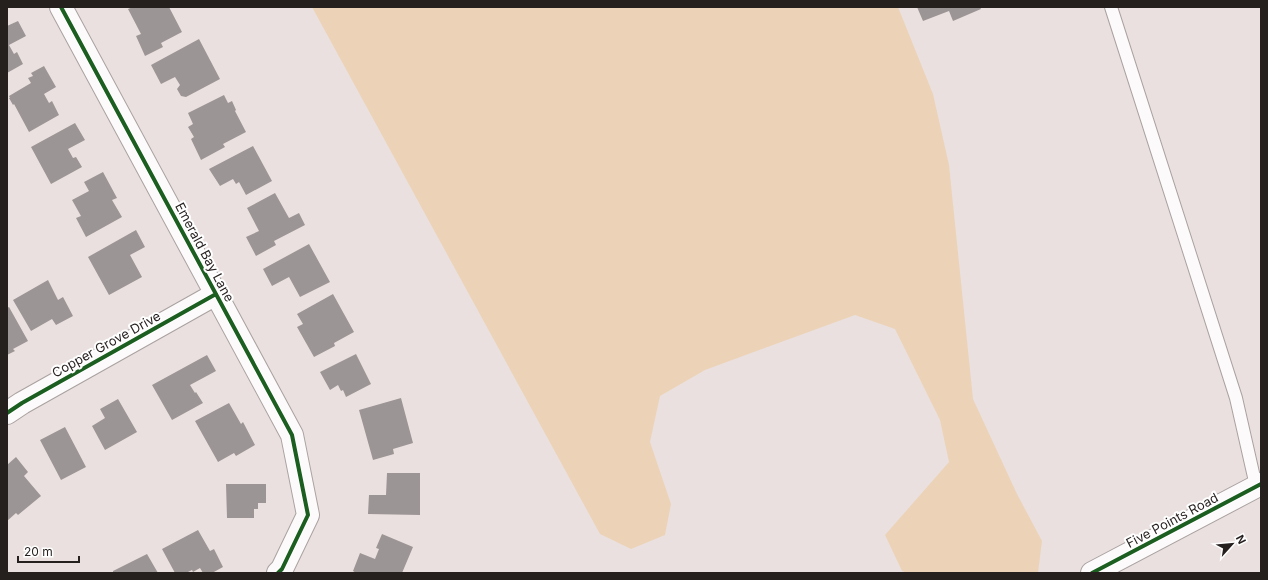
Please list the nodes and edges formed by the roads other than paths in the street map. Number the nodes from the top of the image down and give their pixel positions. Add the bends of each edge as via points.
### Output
1 (61, 7) edge
2 (1111, 7) edge
3 (216, 294) junction
4 (7, 413) edge
5 (1259, 485) edge
6 (278, 573) edge
7 (1092, 573) edge

1 - 3 street, Emerald Bay Lane
2 - 5 lane via 1236,398
3 - 4 street, Copper Grove Drive
3 - 6 street, Emerald Bay Lane via 292,435 308,515
5 - 7 street, Five Points Road

